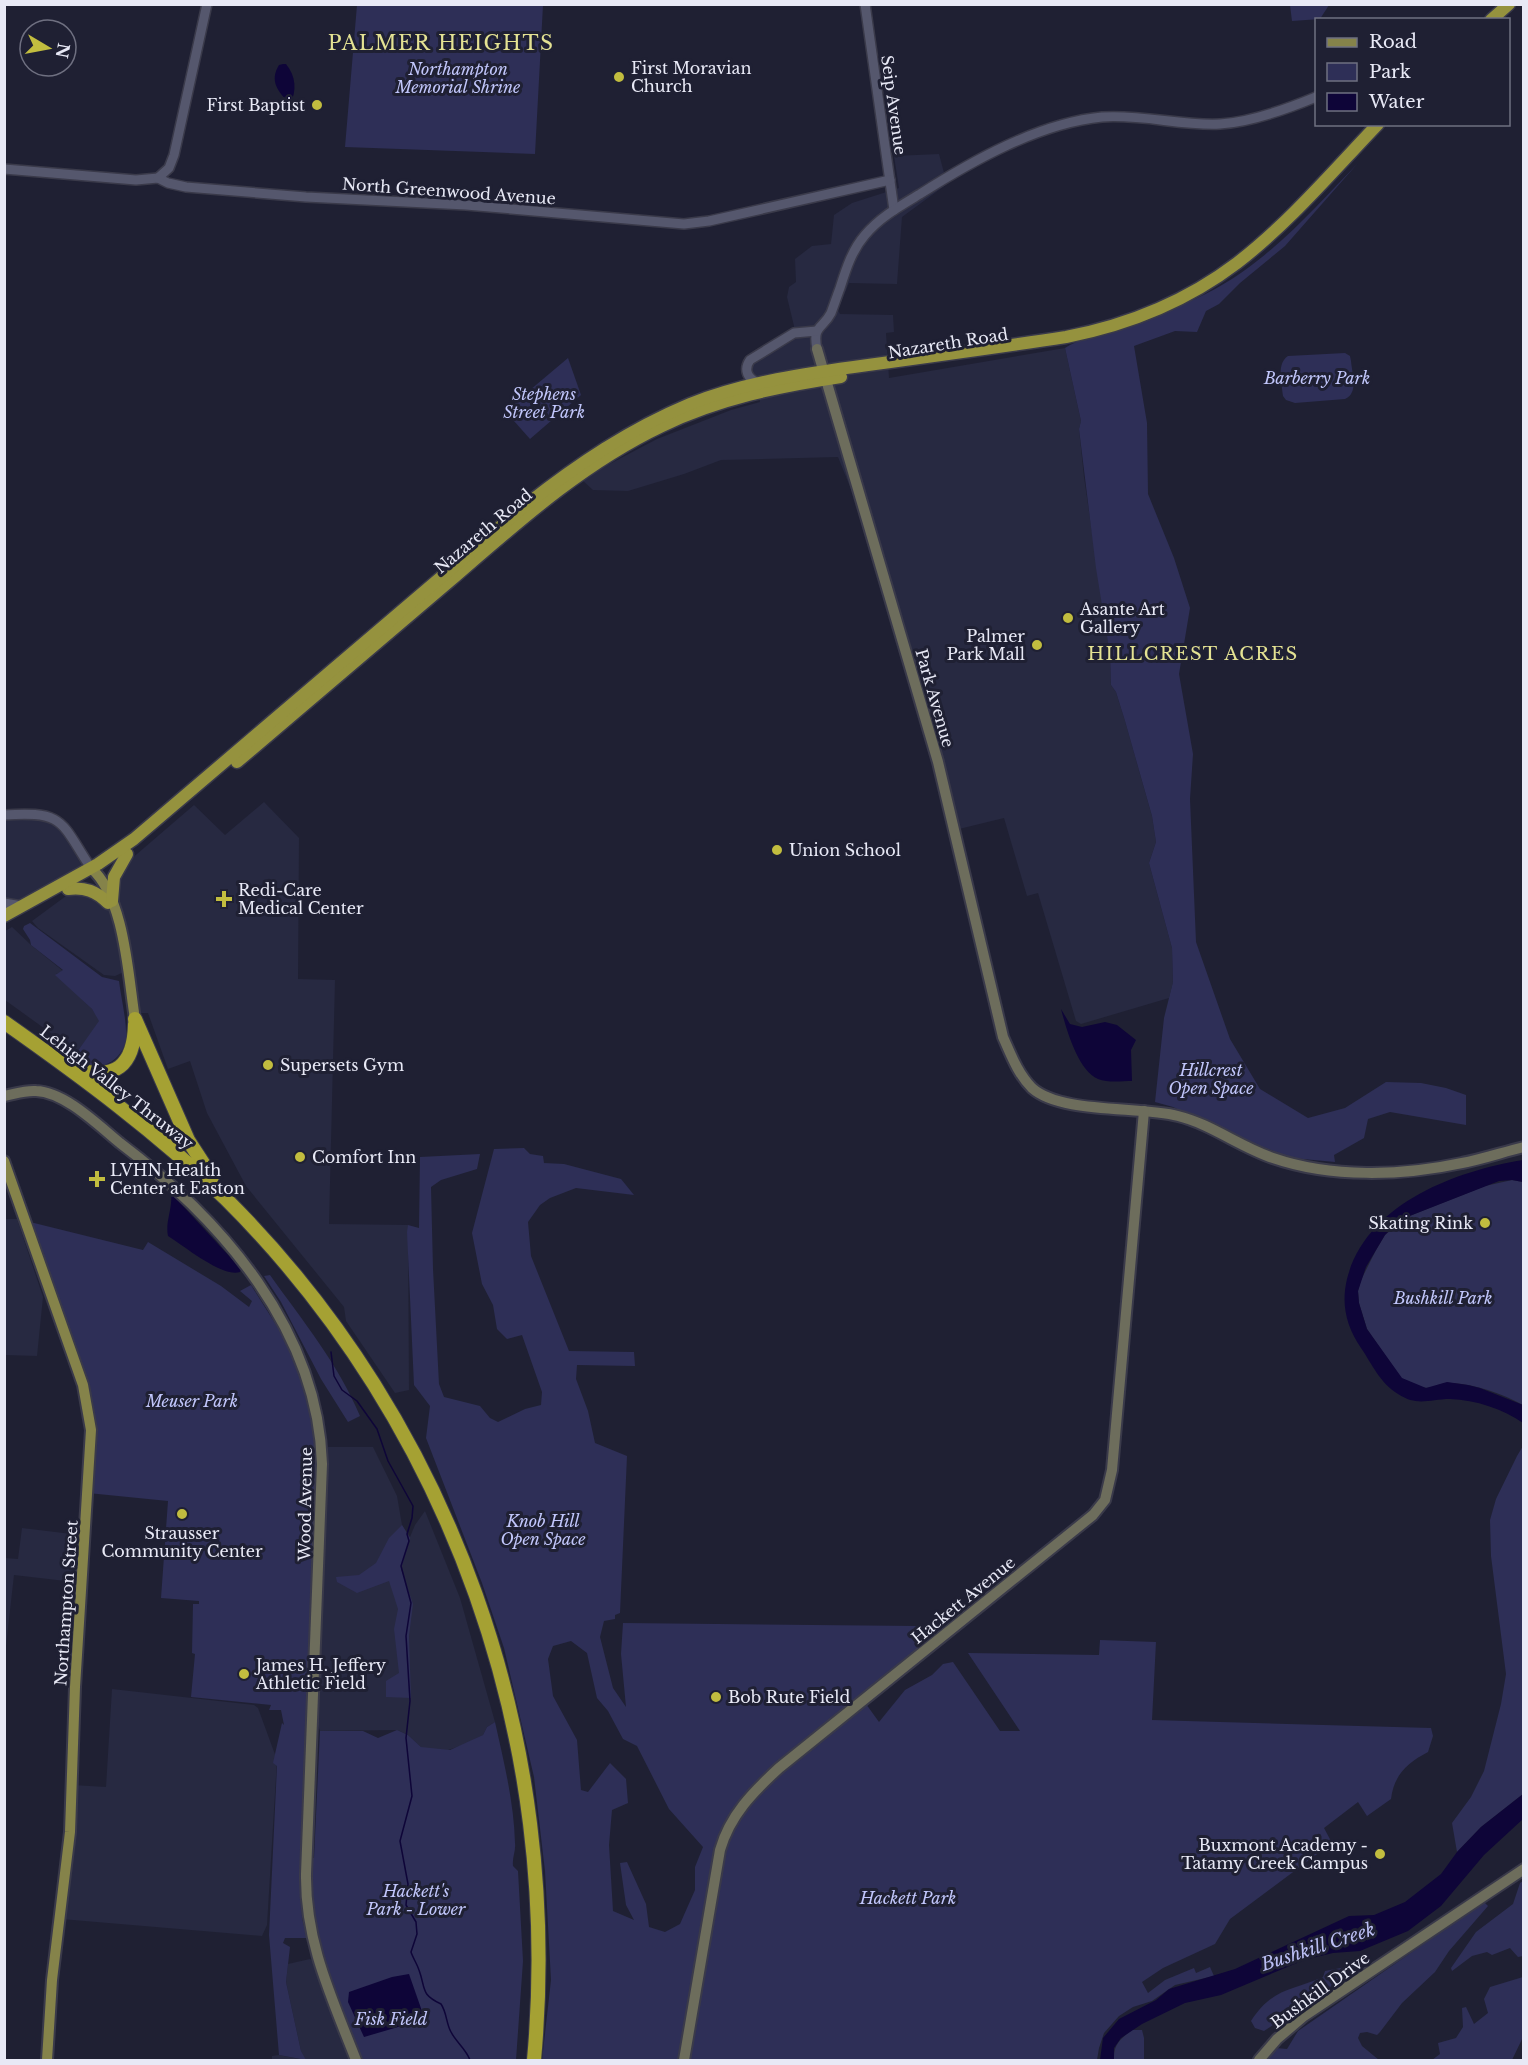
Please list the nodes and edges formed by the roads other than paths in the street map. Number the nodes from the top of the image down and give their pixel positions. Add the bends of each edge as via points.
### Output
1 (207, 4) edge
2 (865, 4) edge
3 (1509, 4) edge
4 (1493, 18) edge
5 (1315, 98) edge
6 (1365, 126) edge
7 (1376, 126) edge
8 (1360, 143) junction
9 (4, 169) edge
10 (158, 178) junction
11 (890, 180) junction
12 (894, 210) junction
13 (817, 331) junction
14 (787, 337) junction
15 (817, 349) junction
16 (824, 375) junction
17 (764, 384) junction
18 (4, 815) edge
19 (127, 854) junction
20 (94, 872) junction
21 (68, 889) junction
22 (110, 902) junction
23 (4, 903) edge
24 (22, 906) junction
25 (4, 916) edge
26 (4, 925) edge
27 (135, 1019) junction
28 (4, 1022) edge
29 (4, 1032) edge
30 (63, 1066) junction
31 (4, 1096) edge
32 (1144, 1111) junction
33 (1524, 1147) edge
34 (4, 1161) edge
35 (228, 1202) junction
36 (1524, 1869) edge
37 (47, 2061) edge
38 (356, 2061) edge
39 (527, 2061) edge
40 (534, 2061) edge
41 (684, 2061) edge
42 (1259, 2061) edge

1 - 10 street via 174,155 169,168
2 - 11 street, Seip Avenue
3 - 4 highway
5 - 12 street via 1221,124 1136,116 1072,123 987,156
6 - 8 street
7 - 8 highway, Nazareth Road
8 - 16 highway, Nazareth Road via 1269,236 1239,261 1182,297 1146,314 1066,337
9 - 10 street, North Greenwood Avenue via 136,180
10 - 11 street, North Greenwood Avenue via 213,189 684,224
11 - 12 street, Seip Avenue
12 - 13 street via 875,224 858,245 830,316
13 - 14 street via 796,332
13 - 15 street
14 - 15 street via 807,338
14 - 17 street via 748,363 749,378
15 - 16 main road, Park Avenue
16 - 17 highway, Nazareth Road
16 - 19 highway, Nazareth Road via 693,412 651,431 573,478
16 - 32 main road, Park Avenue via 938,762 1003,1037 1016,1067 1043,1095 1071,1104
17 - 20 highway, Nazareth Road via 702,400 660,417 568,472
18 - 20 street via 34,813 55,818
19 - 20 highway, Nazareth Road
19 - 22 highway via 113,880
20 - 21 highway, Nazareth Road
20 - 22 main road
20 - 24 highway, Nazareth Road
21 - 22 highway via 91,890
21 - 26 highway, Nazareth Road
22 - 27 main road via 121,926
23 - 24 street
24 - 25 highway, Nazareth Road
27 - 30 highway via 132,1051 119,1068 98,1074
27 - 35 highway via 188,1140
28 - 30 highway, Lehigh Valley Thruway
29 - 39 highway, Lehigh Valley Thruway via 149,1139 246,1230 331,1333 369,1389 418,1476 470,1598 494,1672 514,1760 531,1893
30 - 35 highway, Lehigh Valley Thruway via 152,1132
31 - 38 main road, Wood Avenue via 33,1091 59,1097 193,1204 252,1274 280,1320 307,1379 319,1420 322,1464 306,1901 320,1968
32 - 33 main road, Park Avenue via 1184,1118 1277,1159 1333,1170 1387,1172 1440,1168
32 - 41 main road, Hackett Avenue via 1112,1470 1105,1500 1093,1515 779,1768 745,1801 729,1825 720,1850
34 - 37 main road, Northampton Street via 83,1385 91,1430 70,1832 52,1980
35 - 40 highway, Lehigh Valley Thruway via 316,1302 378,1390 439,1503 477,1597 514,1726 530,1821 539,1952
36 - 42 main road, Bushkill Drive via 1304,2016

